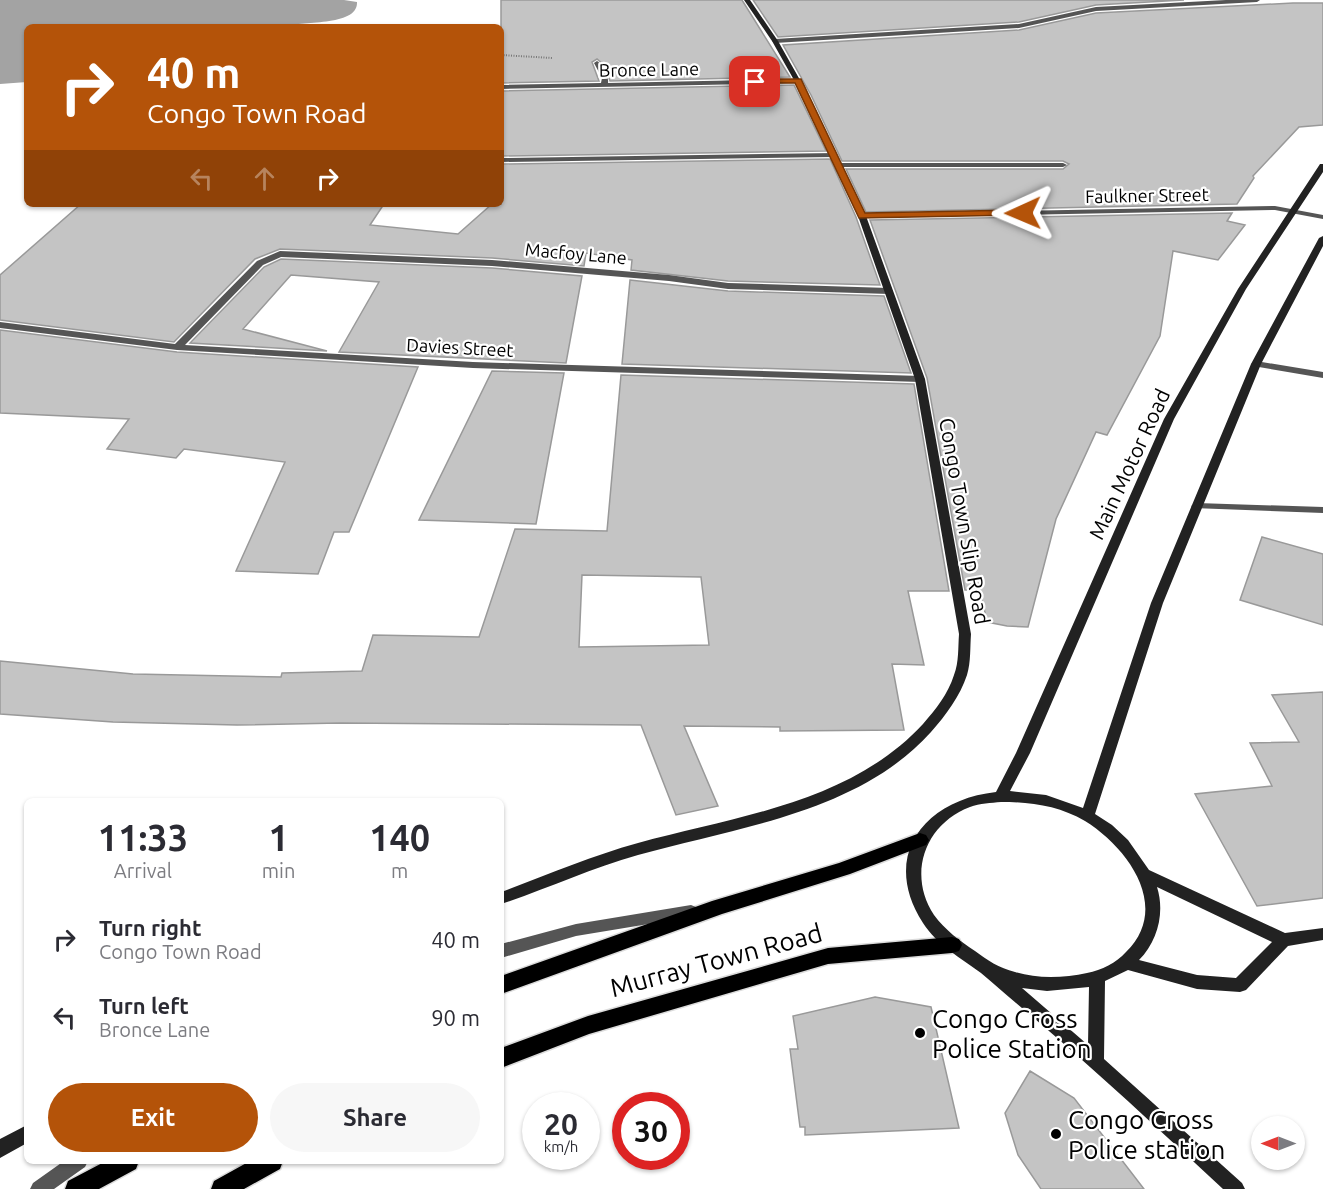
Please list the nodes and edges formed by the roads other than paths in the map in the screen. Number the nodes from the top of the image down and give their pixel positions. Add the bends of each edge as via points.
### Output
1 (747, 0) edge
2 (1257, 0) edge
3 (775, 41) junction
4 (597, 63) dead end
5 (798, 81) junction
6 (604, 85) junction
7 (504, 87) edge
8 (833, 154) junction
9 (504, 160) edge
10 (838, 165) junction
11 (1063, 165) dead end
12 (1323, 166) edge
13 (1294, 210) junction
14 (862, 216) junction
15 (1323, 217) edge
16 (1323, 238) edge
17 (890, 291) junction
18 (0, 324) edge
19 (177, 347) junction
20 (1256, 364) junction
21 (1323, 375) edge
22 (920, 379) junction
23 (1197, 506) junction
24 (1323, 510) edge
25 (1001, 795) junction
26 (1087, 816) junction
27 (920, 840) junction
28 (1146, 876) junction
29 (504, 897) edge
30 (719, 907) junction
31 (1323, 934) edge
32 (1284, 940) junction
33 (952, 945) junction
34 (504, 950) edge
35 (1127, 963) junction
36 (988, 969) junction
37 (1097, 980) junction
38 (504, 985) edge
39 (504, 1057) edge
40 (1096, 1062) junction
41 (24, 1135) edge
42 (0, 1149) edge
43 (75, 1164) edge
44 (122, 1164) edge
45 (267, 1164) edge
46 (39, 1189) edge
47 (76, 1189) edge
48 (222, 1189) edge
49 (1236, 1189) edge

1 - 3 main road, Congo Town Slip Road
2 - 3 street via 1096,9 1019,26
3 - 5 main road, Congo Town Slip Road
4 - 6 street via 605,78
5 - 6 street, Bronce Lane
5 - 8 main road, Congo Town Slip Road
6 - 7 street, Bronce Lane
8 - 9 street
8 - 10 main road, Congo Town Slip Road
10 - 11 street
10 - 14 main road, Congo Town Slip Road
12 - 13 main road, Main Motor Road
13 - 14 street, Faulkner Street
13 - 15 street, Faulkner Street
13 - 25 main road, Main Motor Road via 1242,289 1168,419 1023,753
14 - 17 main road, Congo Town Slip Road
16 - 20 main road
17 - 19 street, Macfoy Lane via 728,286 413,258 280,254 260,263
17 - 22 main road, Congo Town Slip Road
18 - 19 street, Davies Street
19 - 22 street, Davies Street via 473,365
20 - 21 street
20 - 23 main road
22 - 29 main road, Congo Town Slip Road via 965,634 962,672 949,701 927,732 872,775 832,794 734,825 635,849
23 - 24 street
23 - 26 main road via 1157,603
25 - 26 main road via 1060,803
25 - 27 main road via 968,802 939,816
26 - 28 main road via 1132,853
27 - 30 main road, Murray Town Road via 843,869
27 - 33 main road via 913,864 916,892 929,920
28 - 32 main road
28 - 35 main road via 1154,908 1147,938
30 - 34 street via 576,930
30 - 38 main road, Murray Town Road
31 - 32 main road
32 - 35 main road via 1240,985 1196,984
33 - 36 main road
33 - 39 main road, Murray Town Road via 828,956 588,1025
35 - 37 main road
36 - 37 main road via 1024,982 1062,986
36 - 40 main road
37 - 40 main road
40 - 49 main road
41 - 42 main road
43 - 46 street
44 - 47 main road
45 - 48 main road

